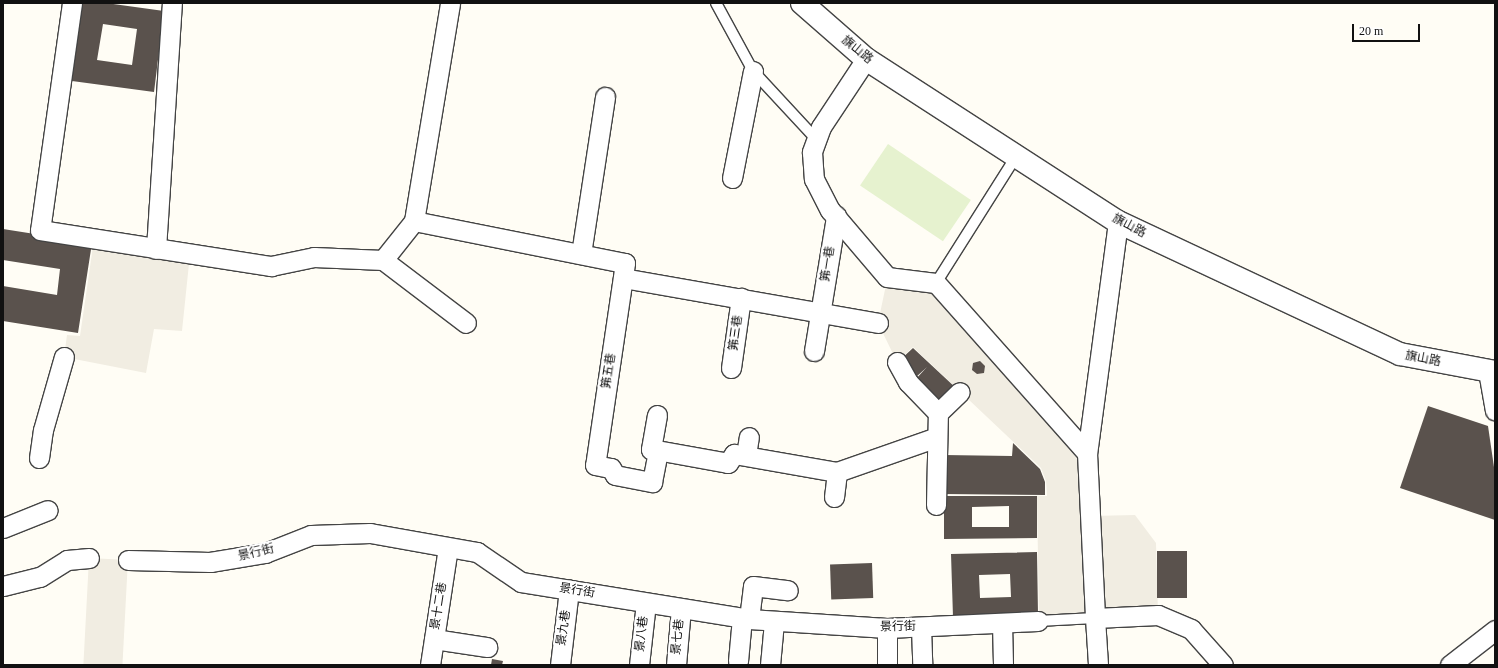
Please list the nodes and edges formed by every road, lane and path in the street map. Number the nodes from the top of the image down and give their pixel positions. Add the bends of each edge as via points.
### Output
1 (72, 3) edge
2 (172, 3) edge
3 (450, 3) edge
4 (716, 3) edge
5 (802, 3) edge
6 (866, 59) junction
7 (753, 71) junction
8 (605, 98) dead end
9 (816, 140) junction
10 (1017, 155) junction
11 (732, 178) dead end
12 (836, 216) junction
13 (414, 221) junction
14 (1118, 222) junction
15 (156, 249) junction
16 (581, 254) junction
17 (383, 260) junction
18 (624, 278) junction
19 (936, 282) junction
20 (741, 298) junction
21 (820, 312) junction
22 (466, 323) dead end
23 (878, 323) dead end
24 (814, 351) dead end
25 (64, 358) dead end
26 (897, 362) dead end
27 (731, 368) dead end
28 (1491, 372) edge
29 (960, 392) dead end
30 (1495, 410) edge
31 (938, 413) junction
32 (657, 415) dead end
33 (937, 437) junction
34 (658, 450) junction
35 (1087, 453) junction
36 (39, 458) dead end
37 (837, 472) junction
38 (834, 498) dead end
39 (936, 505) dead end
40 (48, 510) dead end
41 (3, 528) edge
42 (448, 547) junction
43 (89, 558) dead end
44 (128, 560) dead end
45 (3, 586) edge
46 (569, 590) junction
47 (788, 590) dead end
48 (646, 603) junction
49 (681, 608) junction
50 (1095, 618) junction
51 (746, 619) junction
52 (1038, 621) joint
53 (774, 622) junction
54 (1002, 623) junction
55 (921, 627) junction
56 (887, 628) junction
57 (1495, 630) edge
58 (434, 639) junction
59 (487, 647) dead end
60 (738, 661) dead end
61 (555, 664) edge
62 (430, 665) edge
63 (639, 665) edge
64 (676, 665) edge
65 (770, 665) edge
66 (887, 665) edge
67 (922, 665) edge
68 (1003, 665) edge
69 (1098, 665) edge
70 (1222, 665) edge
71 (1450, 665) edge

1 - 15 street via 40,230
2 - 15 street
3 - 13 street
4 - 7 lane
5 - 6 street, 旗山路
6 - 9 street via 821,127
6 - 10 street, 旗山路
7 - 9 lane
7 - 11 street
8 - 16 street
9 - 12 street via 812,152 814,179
10 - 14 street, 旗山路
10 - 19 lane
12 - 19 street via 886,277
12 - 21 street, 笰一巷
13 - 16 street
13 - 17 street
14 - 28 street, 旗山路 via 1400,354
14 - 35 street
15 - 17 street via 271,266 314,257
16 - 18 street via 625,263
17 - 22 street
18 - 20 street
18 - 34 street, 笰五巷 via 595,465 611,468 615,475 652,482
19 - 35 street
20 - 21 street
20 - 27 street, 笰三巷
21 - 23 street
21 - 24 street, 笰一巷
25 - 36 street via 43,430
26 - 31 street via 908,382
28 - 30 street
29 - 31 street
31 - 33 street
32 - 34 street via 651,449
33 - 37 street
33 - 39 street
34 - 37 street via 728,463 734,454 747,446 790,455
35 - 50 street
37 - 38 street
40 - 41 street
42 - 44 street, 景行街 via 370,533 312,535 265,553 210,562
42 - 46 street, 景行街 via 477,552 521,582
42 - 58 street, 景十二巷
43 - 45 street via 67,560 40,577
46 - 48 street, 景行街
46 - 61 street, 景九巷
47 - 51 street via 752,586
48 - 49 street, 景行街
48 - 63 street, 景八巷
49 - 51 street, 景行街
49 - 64 street, 景七巷
50 - 52 lane
50 - 69 street
50 - 70 street via 1158,615 1192,629
51 - 53 street, 景行街
51 - 60 street
52 - 54 street, 景行街
53 - 56 street, 景行街
53 - 65 street
54 - 55 street, 景行街
54 - 68 street
55 - 56 street, 景行街
55 - 67 street
56 - 66 street
57 - 71 street
58 - 59 street
58 - 62 street, 景十二巷

